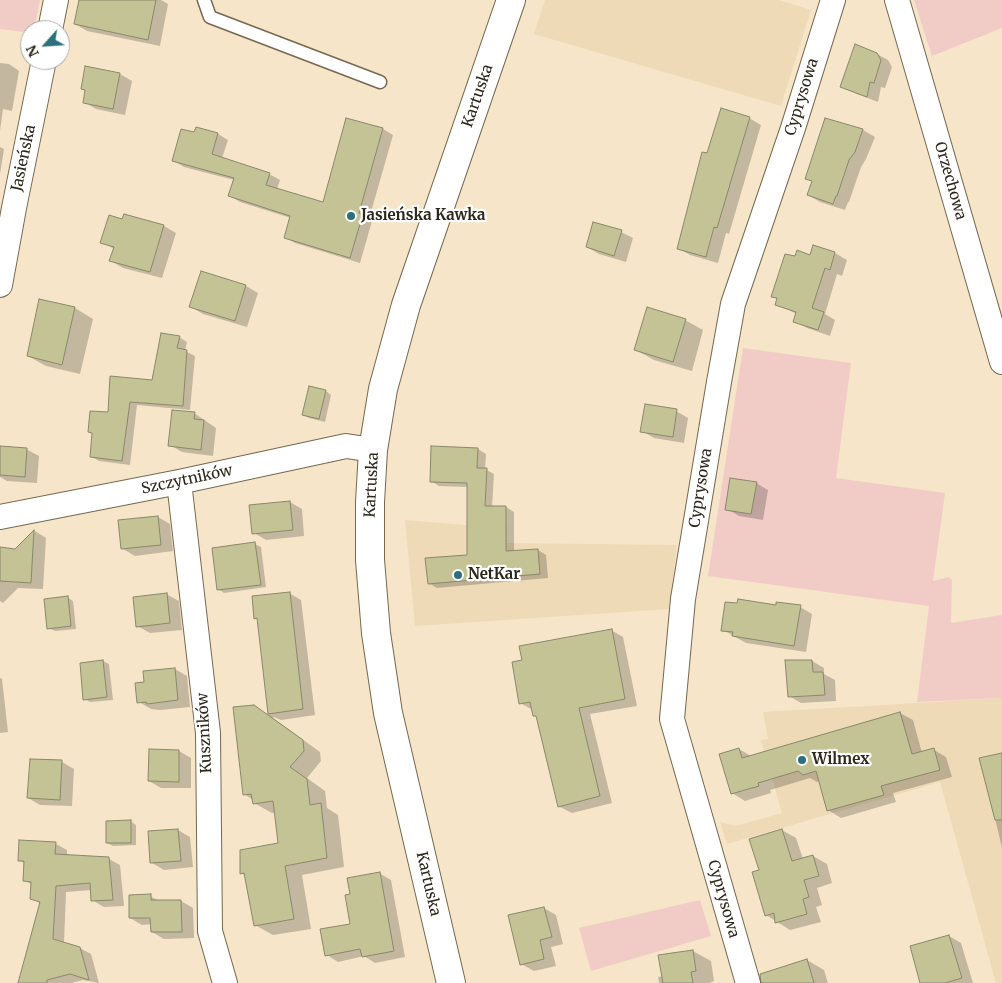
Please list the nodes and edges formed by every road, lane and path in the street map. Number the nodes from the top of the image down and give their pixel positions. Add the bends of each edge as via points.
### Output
1 (56, 0) edge
2 (204, 0) edge
3 (511, 0) edge
4 (833, 0) edge
5 (897, 0) edge
6 (52, 20) edge
7 (42, 70) edge
8 (380, 82) dead end
9 (0, 285) edge
10 (1002, 362) edge
11 (373, 450) junction
12 (179, 482) junction
13 (0, 517) edge
14 (225, 983) edge
15 (451, 983) edge
16 (748, 983) edge

1 - 6 street
2 - 8 lane via 210,17
3 - 11 street, Kartuska via 406,305 383,389
4 - 16 street, Cyprysowa via 733,304 683,599 672,719
5 - 10 street, Orzechowa
7 - 9 street, Jasieńska
11 - 12 street, Szczytników via 346,446
11 - 15 street, Kartuska via 370,560 376,633 388,713
12 - 13 street, Szczytników
12 - 14 street, Kuszników via 208,732 210,931

